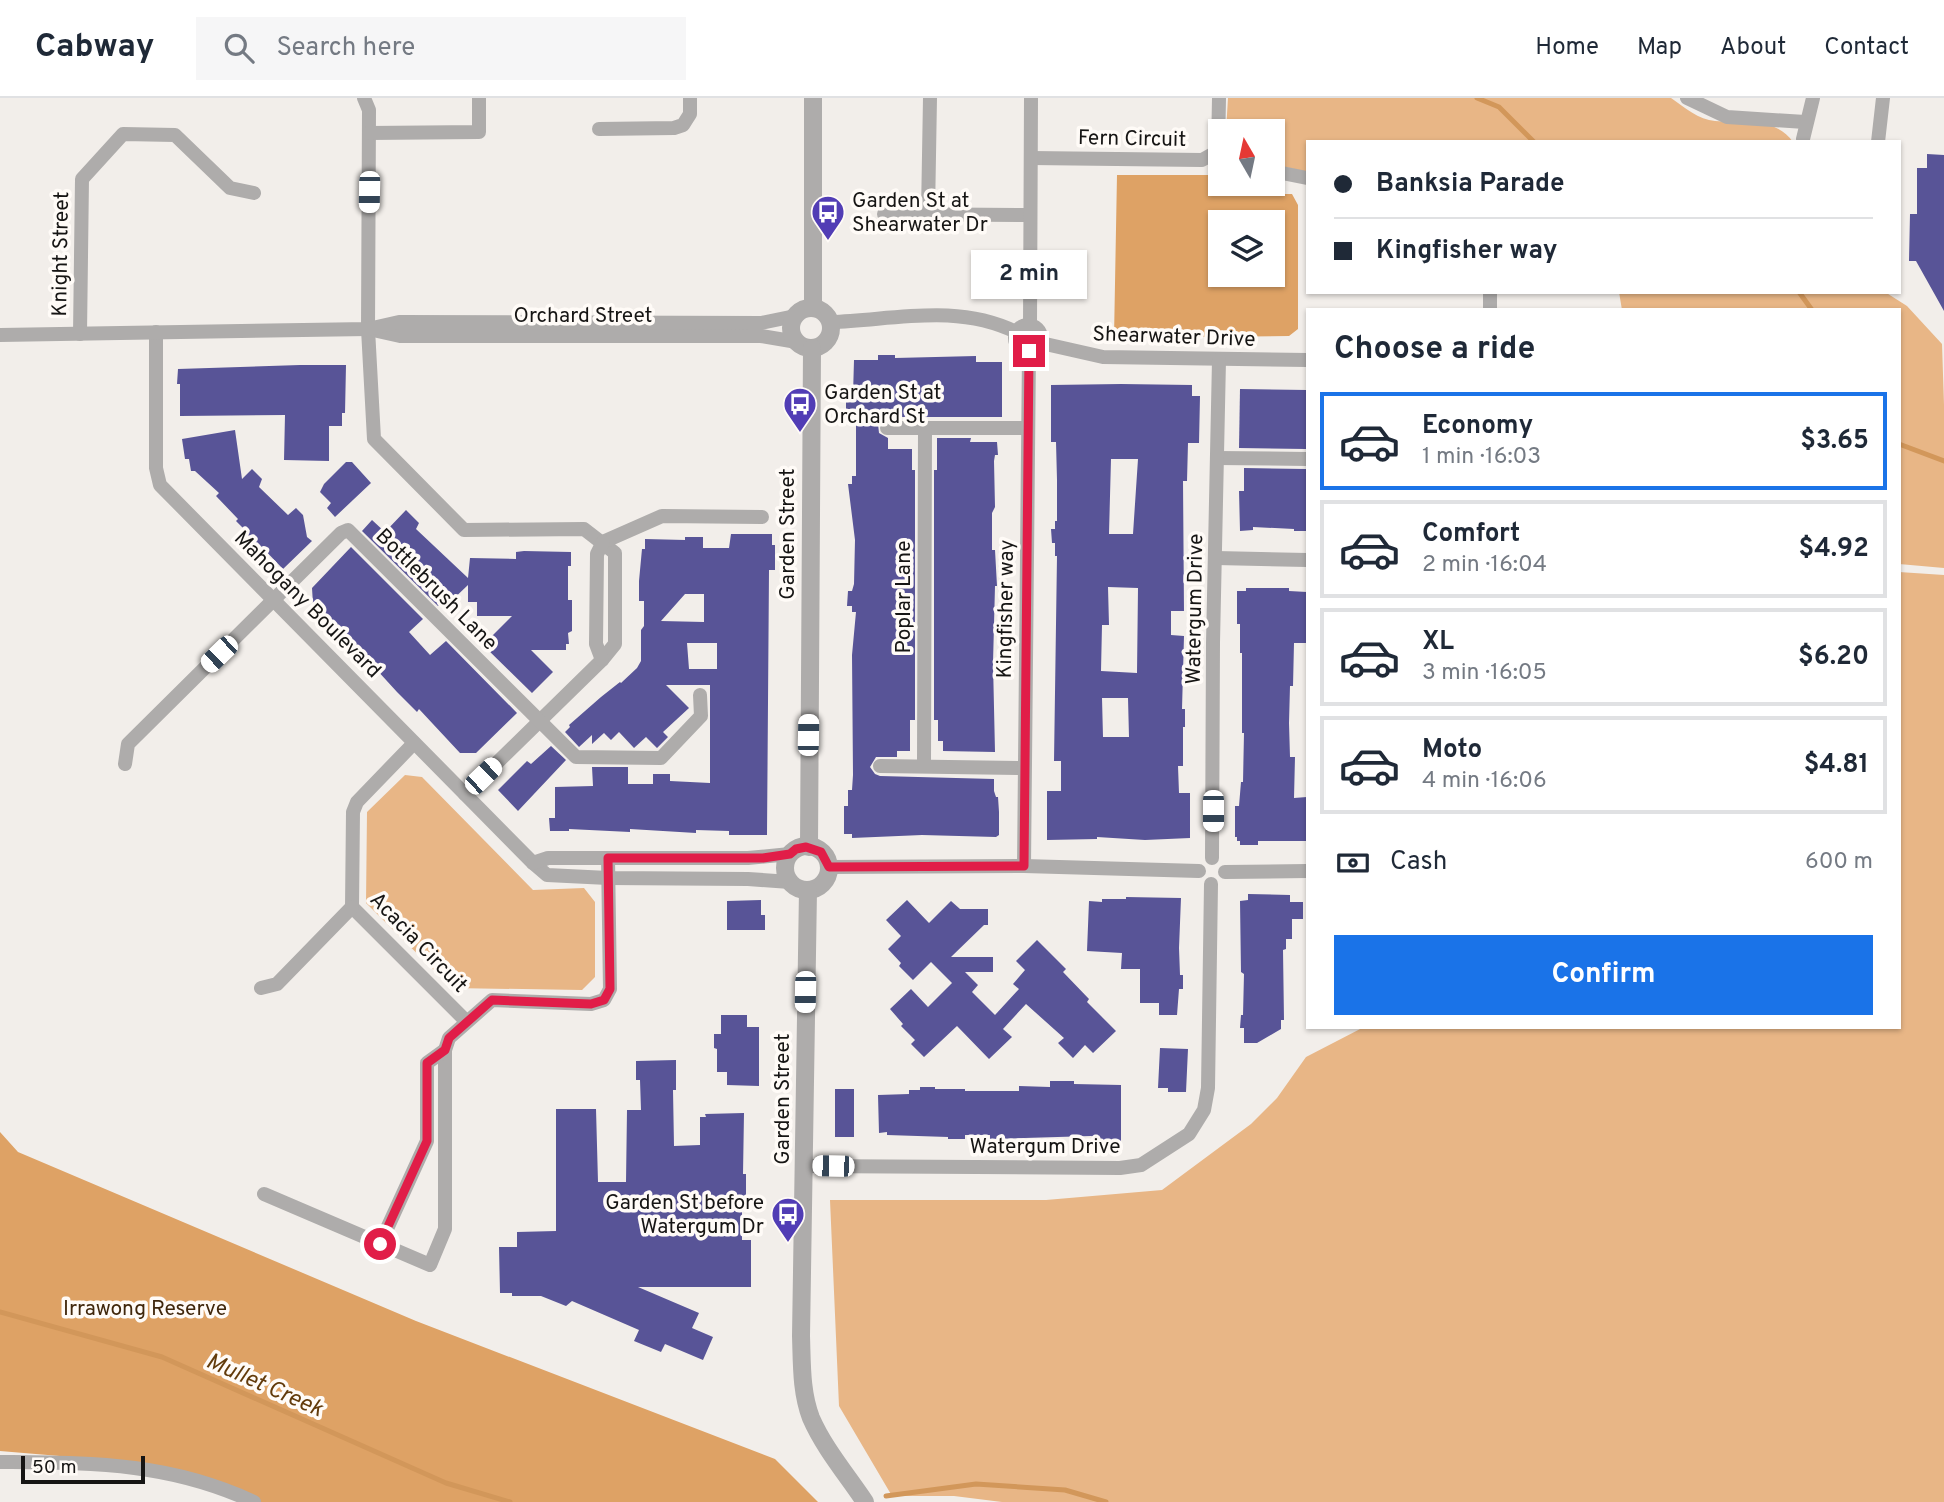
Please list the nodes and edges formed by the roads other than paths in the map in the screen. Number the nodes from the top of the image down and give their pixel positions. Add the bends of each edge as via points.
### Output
1 (364, 98) edge
2 (479, 98) edge
3 (690, 98) edge
4 (813, 98) edge
5 (930, 98) edge
6 (1031, 98) edge
7 (1219, 98) edge
8 (1688, 98) edge
9 (1813, 98) edge
10 (1883, 98) edge
11 (1219, 119) edge
12 (1805, 122) junction
13 (599, 129) dead end
14 (369, 133) junction
15 (1802, 139) dead end
16 (1878, 140) edge
17 (1208, 157) edge
18 (1031, 158) junction
19 (1285, 174) edge
20 (1306, 178) edge
21 (254, 192) dead end
22 (928, 213) junction
23 (884, 214) dead end
24 (1029, 215) junction
25 (813, 308) junction
26 (795, 316) junction
27 (831, 322) junction
28 (1030, 325) junction
29 (368, 329) junction
30 (156, 332) junction
31 (1016, 332) junction
32 (80, 334) junction
33 (0, 335) edge
34 (804, 345) junction
35 (1035, 347) junction
36 (1306, 359) edge
37 (1219, 360) junction
38 (887, 428) dead end
39 (1028, 428) junction
40 (925, 429) junction
41 (1217, 458) junction
42 (1306, 459) edge
43 (762, 517) dead end
44 (603, 542) junction
45 (1216, 558) junction
46 (1306, 560) edge
47 (274, 601) junction
48 (700, 695) dead end
49 (538, 722) junction
50 (414, 743) junction
51 (125, 764) dead end
52 (880, 766) dead end
53 (925, 766) junction
54 (1024, 768) junction
55 (465, 794) junction
56 (809, 847) junction
57 (790, 854) junction
58 (608, 858) junction
59 (1212, 858) junction
60 (533, 863) junction
61 (1024, 866) junction
62 (829, 867) junction
63 (1199, 871) junction
64 (1306, 871) edge
65 (1225, 872) junction
66 (608, 878) junction
67 (790, 882) junction
68 (1211, 884) junction
69 (808, 890) junction
70 (352, 907) junction
71 (261, 988) dead end
72 (467, 1021) junction
73 (447, 1044) junction
74 (804, 1166) junction
75 (264, 1194) dead end
76 (380, 1244) junction
77 (0, 1462) edge
78 (254, 1502) edge
79 (865, 1502) edge

1 - 14 street
2 - 14 street via 479,132
3 - 13 street via 690,114 683,125
4 - 25 street
5 - 22 street
6 - 18 street
7 - 11 street, Fern Circuit
8 - 12 street via 1727,117
9 - 12 street
10 - 16 street
12 - 15 street
14 - 29 street
17 - 18 street, Fern Circuit via 1187,161
18 - 24 street
19 - 20 street
21 - 32 street, Knight Street via 230,188 176,135 123,134 82,179
22 - 23 street
22 - 24 street
24 - 28 street
25 - 26 street
25 - 27 street via 824,312
26 - 29 street, Orchard Street via 761,323 400,322
26 - 34 street via 791,328
27 - 31 street via 962,316 986,319
27 - 34 street via 829,338 820,346
28 - 31 street
28 - 35 street via 1040,331
29 - 30 street, Orchard Street
29 - 34 street, Orchard Street via 400,336 761,336
29 - 44 street via 374,439 464,530 584,529
30 - 32 street, Orchard Street
30 - 47 street, Mahogany Boulevard via 156,468 160,485
31 - 35 street via 1021,349
32 - 33 street, Orchard Street
34 - 56 street, Garden Street
35 - 37 street, Shearwater Drive via 1103,357
35 - 39 street, Kingfisher way
36 - 37 street, Shearwater Drive
37 - 41 street, Watergum Drive
38 - 40 street
39 - 40 street
39 - 54 street, Kingfisher way
40 - 53 street, Poplar Lane
41 - 42 street
41 - 45 street, Watergum Drive
43 - 44 street via 662,516
44 - 49 street via 597,554 596,644 602,660
45 - 46 street
45 - 59 street, Watergum Drive
47 - 49 street, Bottlebrush Lane via 348,530
47 - 50 street, Mahogany Boulevard
47 - 51 street via 128,744
48 - 49 street via 701,716 661,758 576,757
49 - 55 street
50 - 55 street, Mahogany Boulevard
50 - 70 street, Acacia Circuit via 356,802
52 - 53 street
53 - 54 street
54 - 61 street, Kingfisher way
55 - 60 street, Mahogany Boulevard
56 - 57 street
56 - 62 street via 824,855
57 - 58 street
57 - 67 street via 785,866
58 - 60 street via 548,858
58 - 66 street, Acacia Circuit
59 - 63 street via 1203,862
59 - 65 street via 1222,862
60 - 66 street, Mahogany Boulevard via 547,875
61 - 62 street
61 - 63 street
62 - 69 street via 823,883
63 - 68 street
64 - 65 street
65 - 68 street via 1220,881
66 - 67 street, Mahogany Boulevard
66 - 72 street, Acacia Circuit via 610,989 604,1000 591,1004 492,1000
67 - 69 street
68 - 74 street, Watergum Drive via 1204,1110 1189,1134 1162,1153 1141,1165 1120,1168
69 - 74 street, Garden Street
70 - 71 street via 277,984
70 - 72 street, Acacia Circuit
72 - 73 street, Acacia Circuit
73 - 76 street, Acacia Circuit via 427,1063 427,1141
73 - 76 street via 445,1229 430,1265
74 - 79 street, Garden Street via 803,1384 819,1434
75 - 76 street
77 - 78 street via 157,1470

